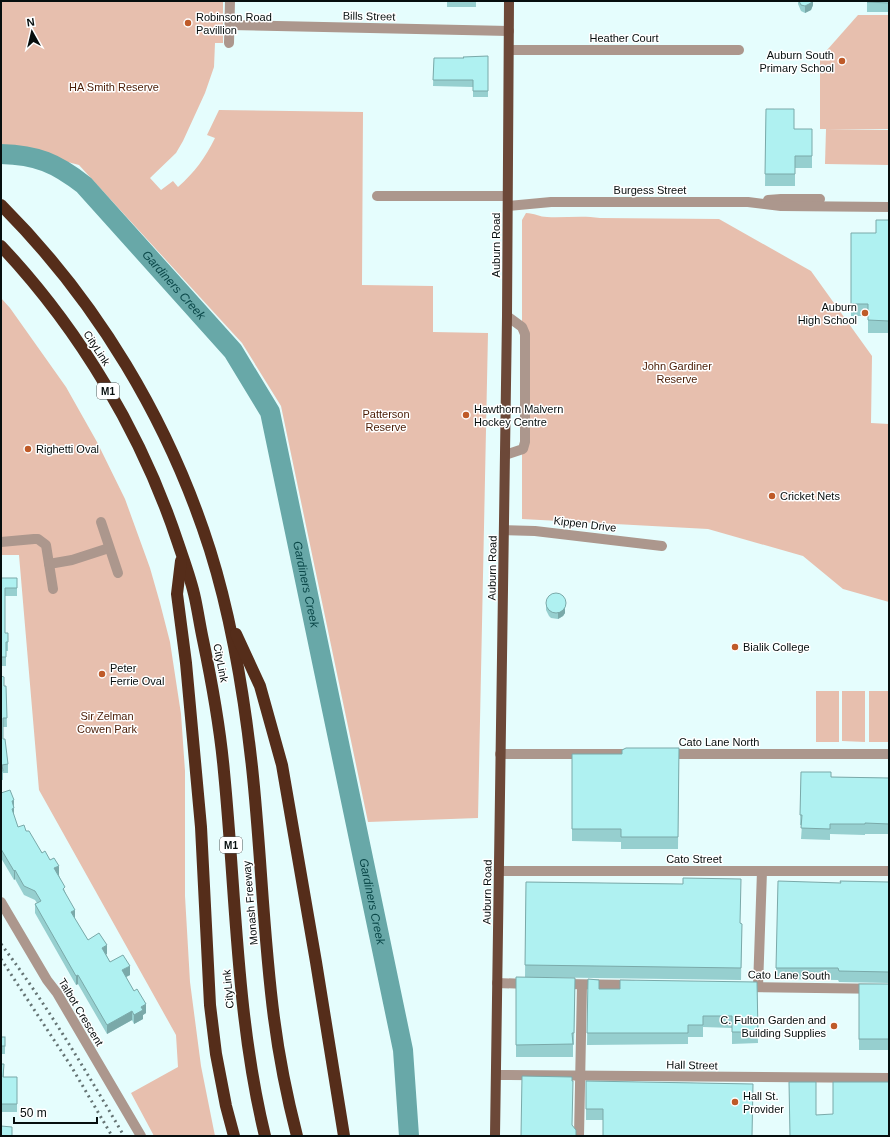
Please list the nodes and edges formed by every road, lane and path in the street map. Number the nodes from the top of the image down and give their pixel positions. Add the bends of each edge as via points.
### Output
1 (230, 1) edge
2 (508, 1) edge
3 (230, 25) junction
4 (509, 31) junction
5 (229, 43) dead end
6 (509, 50) junction
7 (739, 50) dead end
8 (377, 196) dead end
9 (508, 200) junction
10 (889, 200) edge
11 (748, 202) junction
12 (1, 205) edge
13 (889, 207) edge
14 (1, 246) edge
15 (508, 316) junction
16 (505, 455) junction
17 (101, 522) dead end
18 (504, 530) junction
19 (1, 542) edge
20 (662, 546) dead end
21 (109, 548) junction
22 (182, 555) junction
23 (49, 564) junction
24 (118, 573) dead end
25 (53, 589) dead end
26 (228, 619) junction
27 (500, 754) junction
28 (643, 754) edge
29 (659, 754) edge
30 (889, 754) edge
31 (499, 871) junction
32 (762, 871) junction
33 (889, 871) edge
34 (1, 902) edge
35 (497, 983) junction
36 (537, 984) edge
37 (552, 984) edge
38 (582, 984) junction
39 (646, 985) edge
40 (734, 987) edge
41 (758, 987) junction
42 (889, 989) edge
43 (496, 1075) junction
44 (580, 1076) junction
45 (889, 1078) edge
46 (141, 1136) edge
47 (234, 1136) edge
48 (265, 1136) edge
49 (297, 1136) edge
50 (344, 1136) edge
51 (495, 1136) edge
52 (579, 1136) edge

1 - 3 street
2 - 4 main road, Auburn Road
3 - 4 street, Bills Street
3 - 5 street
4 - 6 main road, Auburn Road
6 - 7 street, Heather Court
6 - 9 main road, Auburn Road
8 - 9 street, Burgess Street
9 - 11 street, Burgess Street via 524,198 552,202
9 - 15 main road, Auburn Road
10 - 11 street, Burgess Street via 781,199
11 - 13 street, Burgess Street via 781,206
12 - 26 highway, CityLink / M1 via 45,252 86,305 149,404 193,502 210,551
14 - 22 highway, CityLink / M1 via 59,316 110,394 150,472
15 - 16 main road, Auburn Road
15 - 16 street via 522,327 525,334 525,435 523,450
16 - 18 main road, Auburn Road
17 - 21 street
18 - 20 street, Kippen Drive via 535,531
18 - 27 main road, Auburn Road
19 - 23 street via 38,539 46,545
21 - 23 street via 72,560
21 - 24 street
22 - 47 highway via 177,594 201,827 210,1005 217,1061
22 - 48 highway, CityLink / M1 via 195,596 224,769 244,1020
23 - 25 street
26 - 49 highway, Monash Freeway / M1 via 252,767 274,1018
26 - 50 highway via 260,686 282,765
27 - 28 street
27 - 31 main road, Auburn Road
29 - 30 street, Cato Lane North
31 - 32 street, Cato Street
31 - 35 main road, Auburn Road
32 - 33 street, Cato Street
32 - 41 street
34 - 46 street, Talbot Crescent
35 - 36 street
35 - 43 main road, Auburn Road
37 - 38 street
38 - 39 street
38 - 44 street
40 - 41 street, Cato Lane South
41 - 42 street, Cato Lane South
43 - 44 street, Hall Street
43 - 51 main road, Auburn Road
44 - 45 street, Hall Street
44 - 52 street

